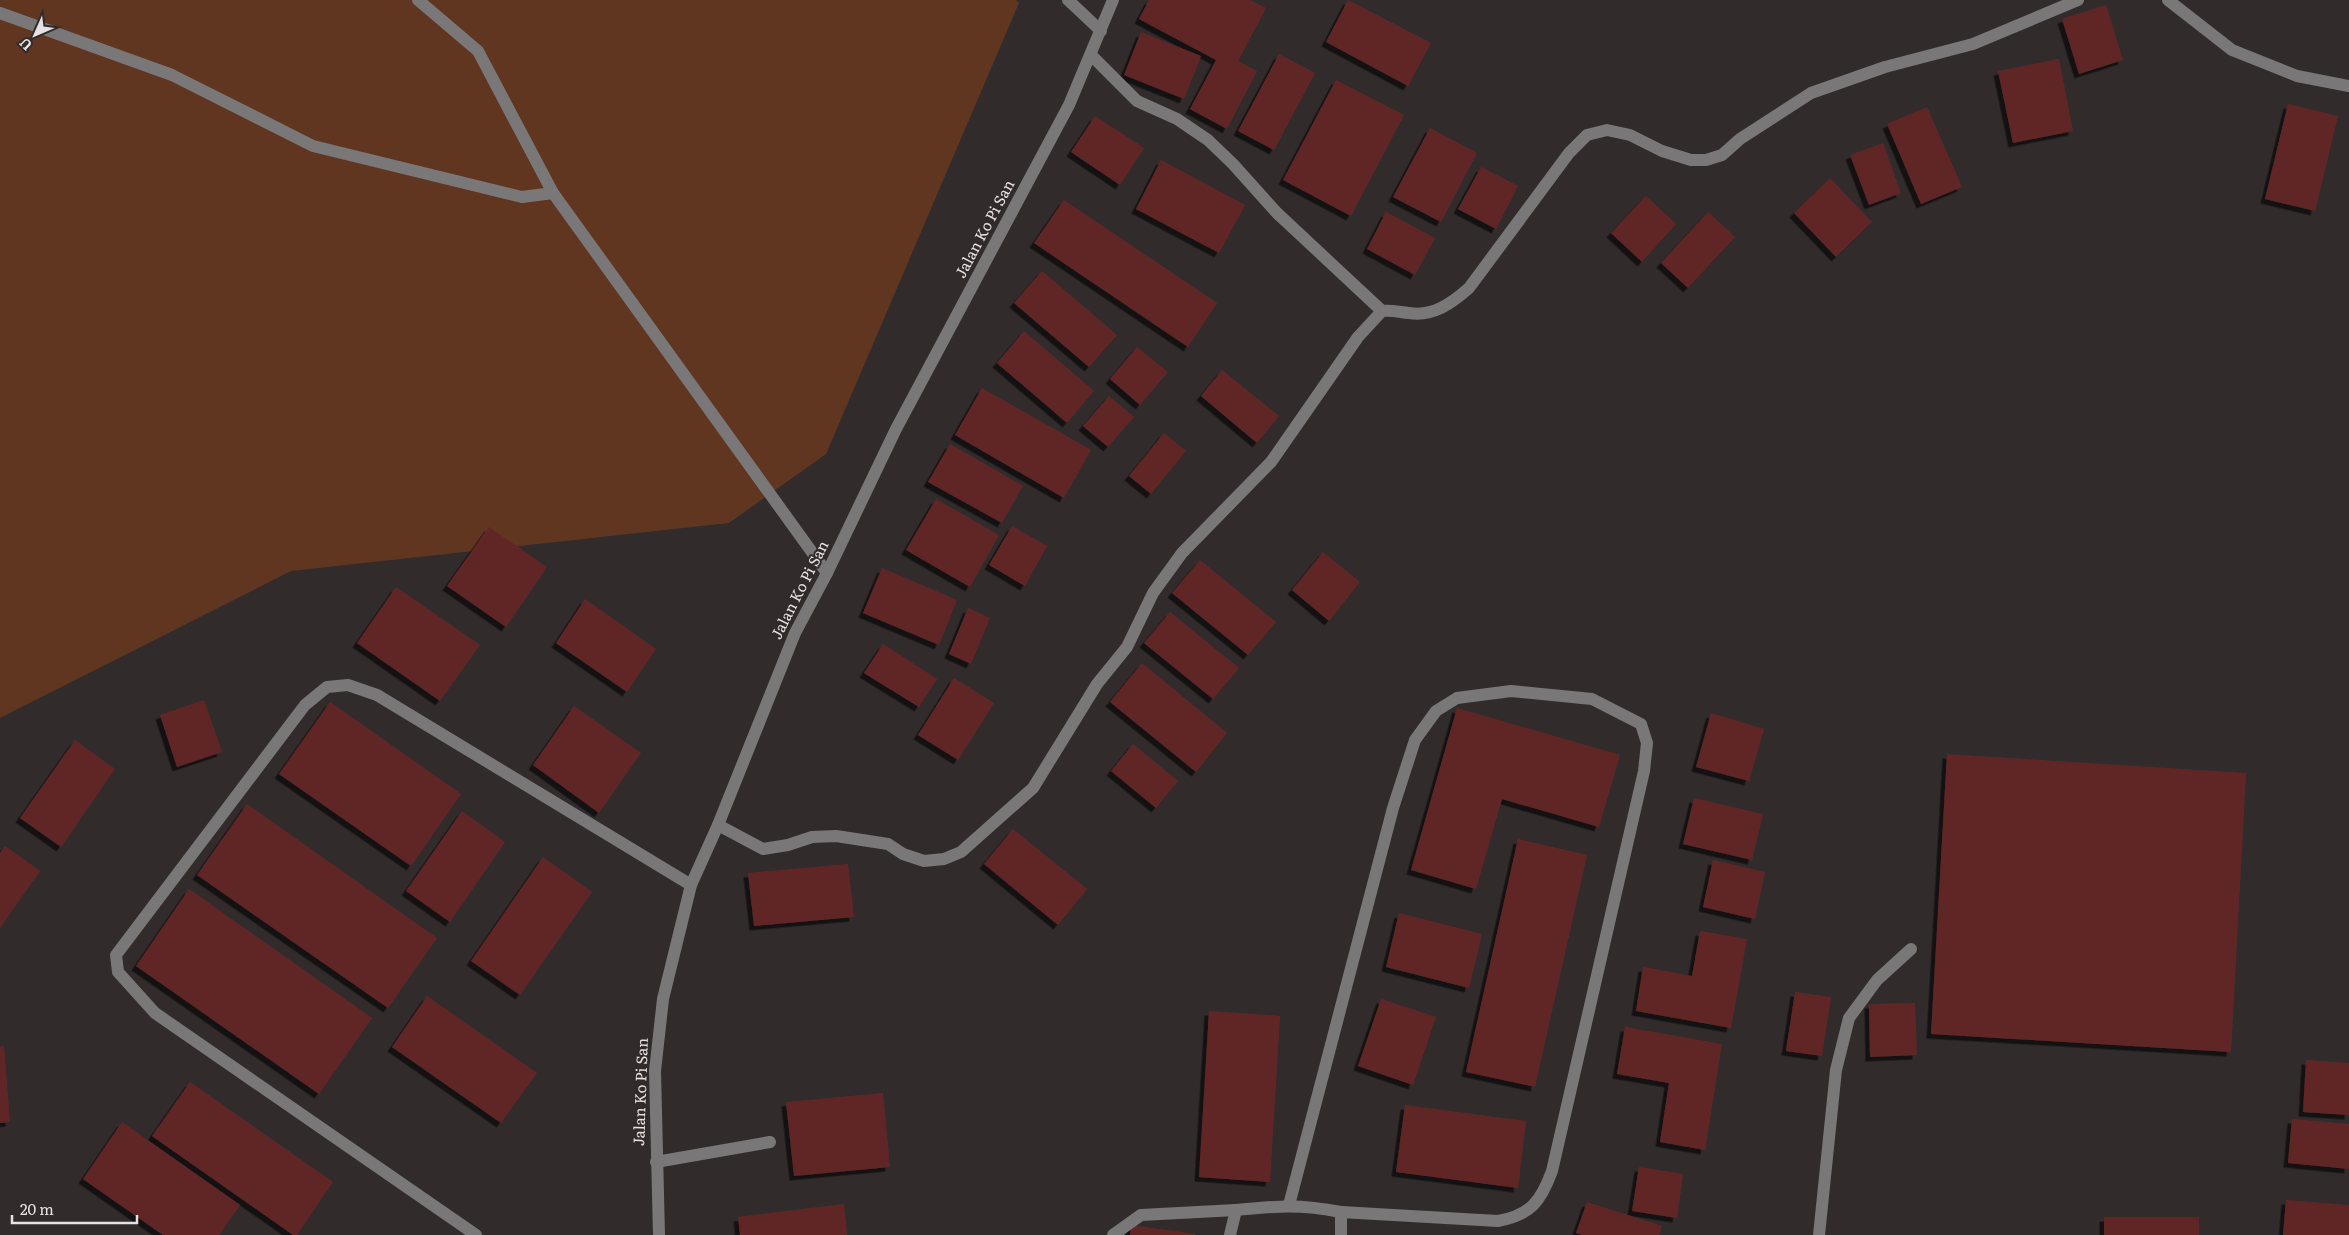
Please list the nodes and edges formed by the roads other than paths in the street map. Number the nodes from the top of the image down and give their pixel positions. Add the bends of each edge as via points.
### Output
1 (418, 0) edge
2 (1068, 0) edge
3 (1113, 0) edge
4 (2078, 0) edge
5 (2168, 0) edge
6 (0, 12) edge
7 (1101, 31) junction
8 (1091, 55) junction
9 (2349, 86) edge
10 (553, 193) junction
11 (1382, 311) junction
12 (827, 573) junction
13 (718, 825) junction
14 (692, 885) junction
15 (1911, 949) dead end
16 (770, 1142) dead end
17 (656, 1162) junction
18 (1289, 1205) junction
19 (1236, 1210) junction
20 (1341, 1212) junction
21 (476, 1235) edge
22 (659, 1235) edge
23 (1113, 1235) edge
24 (1230, 1235) edge
25 (1341, 1235) edge
26 (1820, 1235) edge

1 - 10 street via 478,51
2 - 7 street
3 - 7 street, Jalan Ko Pi San
4 - 11 street via 1973,44 1885,67 1811,93 1722,155 1706,160 1691,160 1662,151 1630,135 1607,130 1587,135 1569,153 1469,288 1452,304 1430,313
5 - 9 street via 2232,50 2297,76
6 - 10 street via 172,75 313,146 522,197
7 - 8 street, Jalan Ko Pi San
8 - 11 street via 1137,101 1177,120 1208,140 1277,213
8 - 12 street, Jalan Ko Pi San via 1069,105 896,429
10 - 12 street
11 - 13 street via 1358,337 1271,462 1176,561 1153,592 1128,647 1097,684 1033,788 961,852 944,859 924,861 903,854 888,844 836,836 812,837 763,849
12 - 13 street, Jalan Ko Pi San via 795,633
13 - 14 street, Jalan Ko Pi San
14 - 17 street, Jalan Ko Pi San via 663,999 655,1071
14 - 21 street via 377,695 348,685 334,686 327,687 305,704 116,955 118,972 156,1013
15 - 26 street via 1876,980 1849,1018 1836,1070
16 - 17 street
17 - 22 street, Jalan Ko Pi San
18 - 19 street
18 - 20 street
18 - 20 street via 1392,808 1415,740 1436,711 1457,698 1511,691 1592,700 1641,724 1647,743 1644,771 1545,1189 1526,1213 1498,1221
19 - 23 street via 1141,1215
19 - 24 street
20 - 25 street

